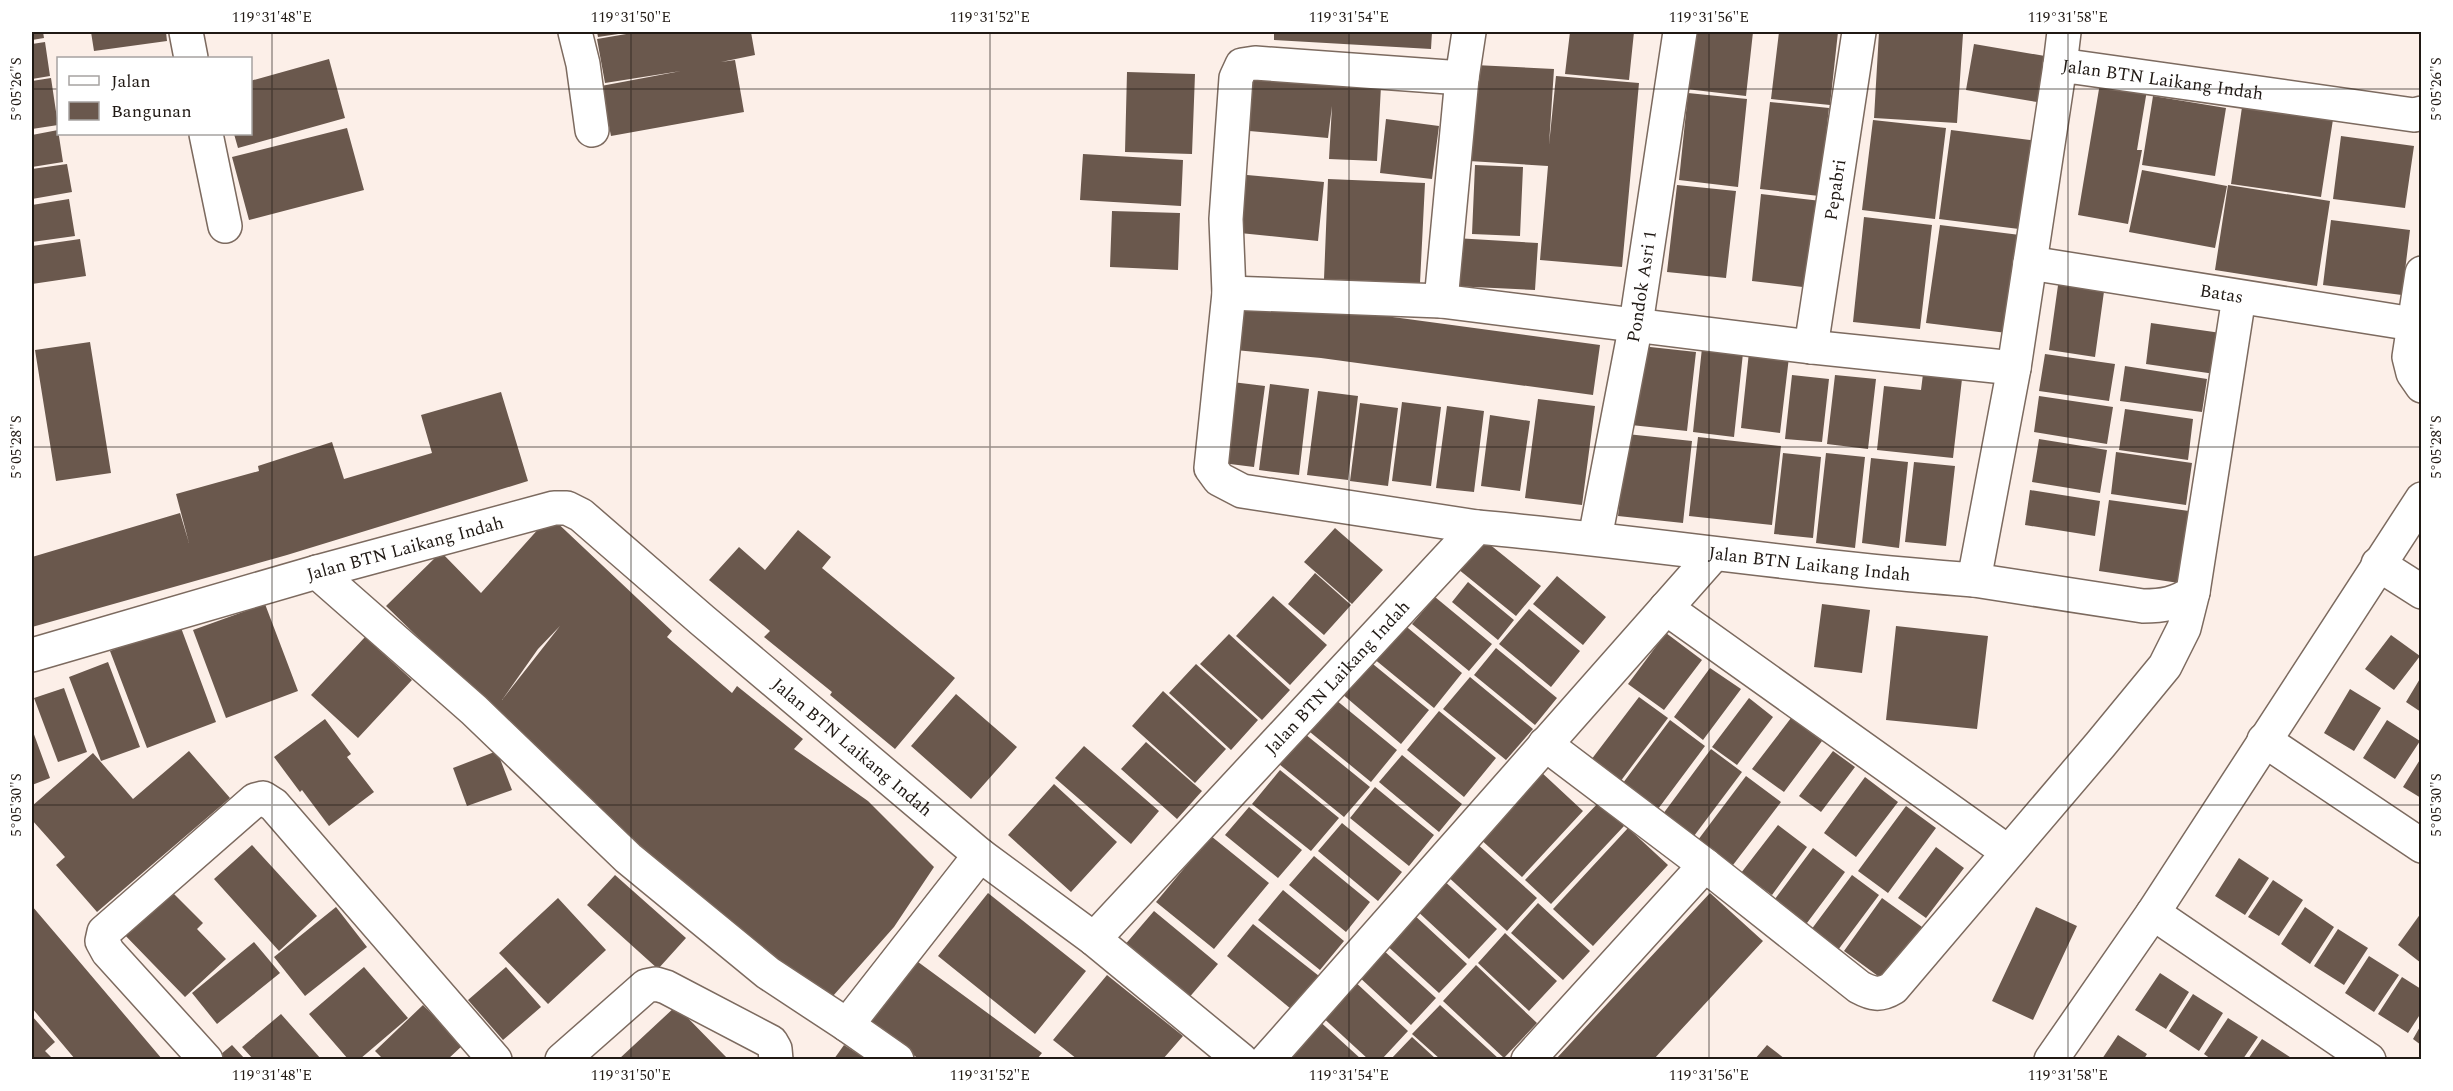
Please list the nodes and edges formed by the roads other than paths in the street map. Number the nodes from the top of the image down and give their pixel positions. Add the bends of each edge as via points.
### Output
1 (186, 32) edge
2 (575, 32) edge
3 (1469, 32) edge
4 (1680, 32) edge
5 (1858, 32) edge
6 (2064, 32) edge
7 (191, 57) edge
8 (2060, 65) junction
9 (1462, 78) junction
10 (2419, 115) edge
11 (592, 130) dead end
12 (206, 135) edge
13 (225, 226) dead end
14 (2030, 263) junction
15 (2421, 273) edge
16 (1229, 293) junction
17 (2239, 297) junction
18 (1441, 301) junction
19 (1636, 324) junction
20 (2413, 324) junction
21 (1811, 347) junction
22 (2014, 368) junction
23 (2421, 387) edge
24 (2421, 499) edge
25 (1477, 527) junction
26 (1595, 538) junction
27 (1713, 555) junction
28 (2378, 564) junction
29 (317, 572) junction
30 (1974, 580) junction
31 (2193, 592) junction
32 (2421, 592) edge
33 (1666, 608) junction
34 (32, 656) edge
35 (2264, 740) junction
36 (1545, 744) junction
37 (2421, 846) edge
38 (2008, 852) junction
39 (980, 855) junction
40 (1705, 865) junction
41 (2153, 913) junction
42 (1094, 939) junction
43 (847, 1025) junction
44 (206, 1059) edge
45 (495, 1059) edge
46 (562, 1059) edge
47 (776, 1059) edge
48 (897, 1059) edge
49 (1241, 1059) edge
50 (1267, 1059) edge
51 (1528, 1059) edge
52 (2051, 1059) edge
53 (2368, 1059) edge

1 - 7 street
2 - 11 street
3 - 9 street
4 - 19 street, Pondok Asri 1
5 - 21 street, Pepabri
6 - 8 street
8 - 10 street, Jalan BTN Laikang Indah
8 - 14 street, Jalan BTN Laikang Indah
9 - 16 street via 1242,65 1236,78 1226,219
9 - 18 street
12 - 13 street
14 - 17 street, Batas
14 - 22 street, Jalan BTN Laikang Indah
15 - 20 street
16 - 18 street
16 - 25 street via 1210,468 1219,479 1242,491
17 - 20 street, Batas
17 - 31 street
18 - 19 street
19 - 21 street
19 - 26 street, Pondok Asri 1
20 - 23 street via 2409,357
21 - 22 street
22 - 30 street, Jalan BTN Laikang Indah
24 - 28 street
25 - 26 street, Jalan BTN Laikang Indah
25 - 42 street, Jalan BTN Laikang Indah
26 - 27 street, Jalan BTN Laikang Indah
27 - 30 street, Jalan BTN Laikang Indah
27 - 33 street
28 - 32 street
28 - 35 street
29 - 34 street, Jalan BTN Laikang Indah
29 - 39 street, Jalan BTN Laikang Indah via 554,508 567,508 581,515
29 - 43 street via 474,710 628,858 768,973
30 - 31 street via 2143,606 2180,601
31 - 38 street via 2184,628 2165,666
33 - 36 street
33 - 38 street
35 - 37 street
35 - 41 street
36 - 40 street
36 - 50 street
38 - 40 street via 1893,988 1882,994 1859,987
39 - 42 street, Jalan BTN Laikang Indah
39 - 43 street
40 - 51 street
41 - 52 street
41 - 53 street
42 - 49 street
43 - 48 street
44 - 45 street via 102,941 104,932 255,800 263,798 274,805
46 - 47 street via 646,986 656,984 771,1042

